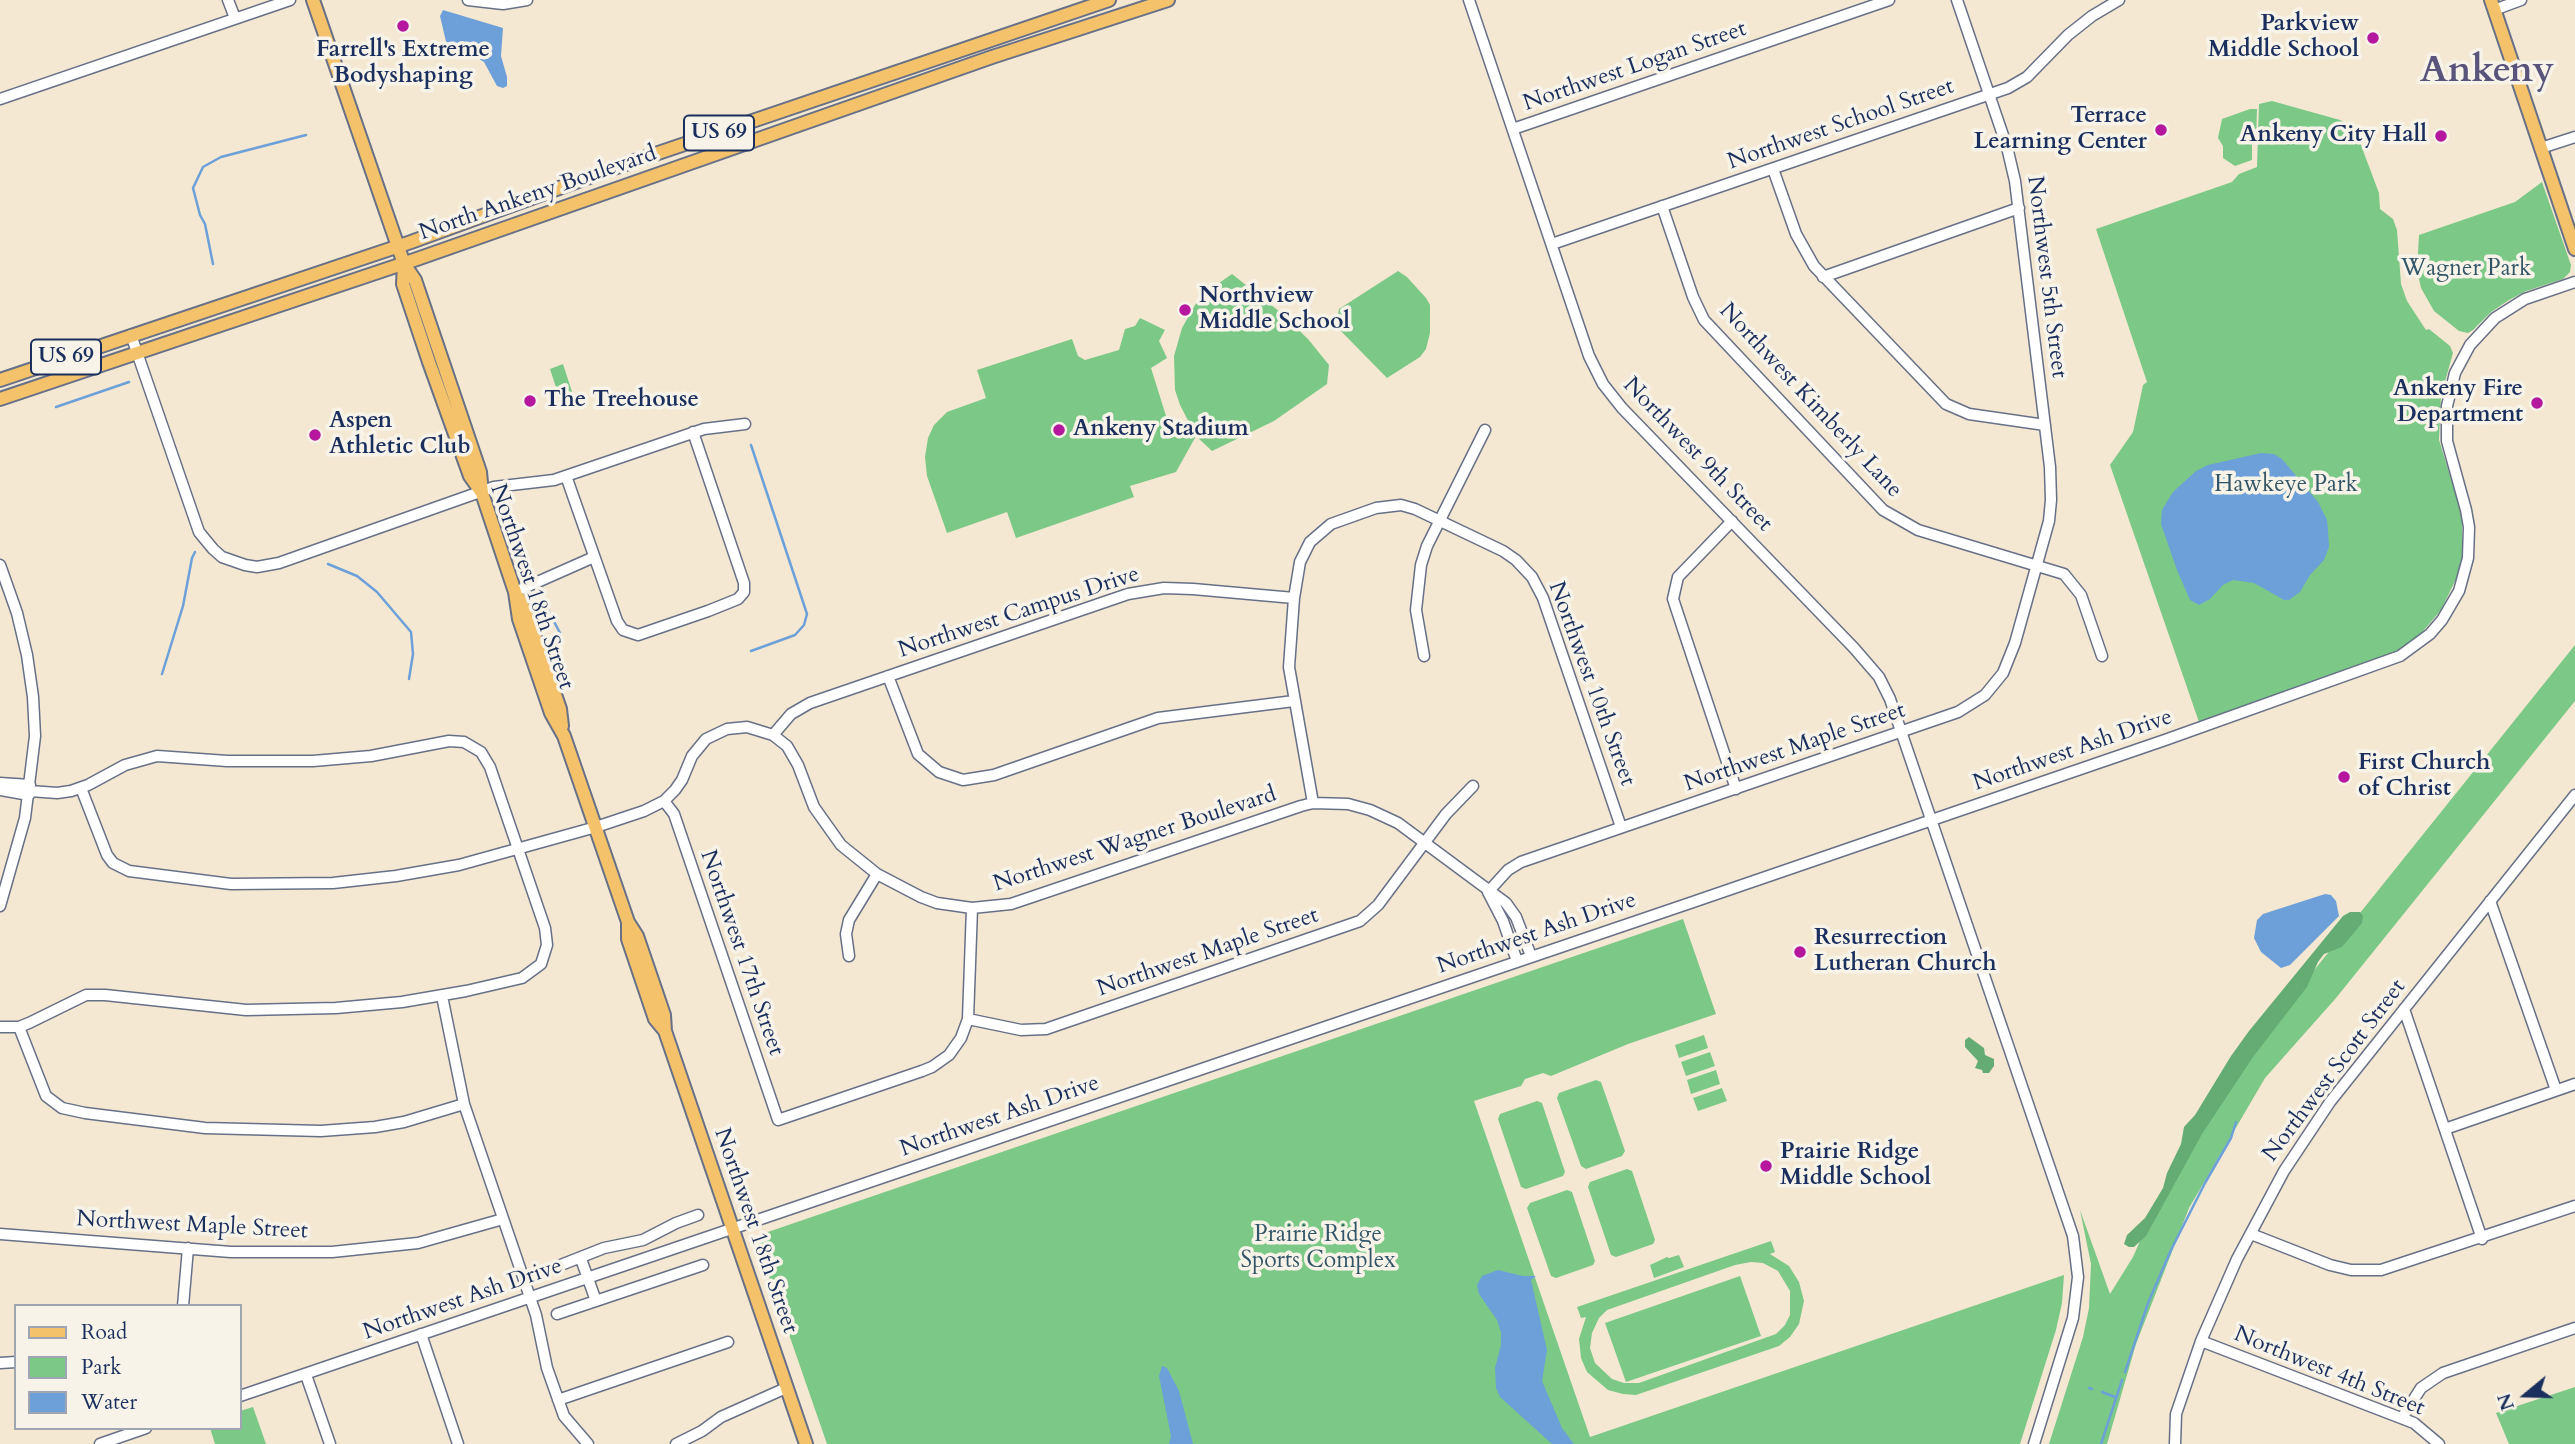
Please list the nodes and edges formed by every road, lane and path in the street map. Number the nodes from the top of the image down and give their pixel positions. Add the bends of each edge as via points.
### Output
1 (228, 0) edge
2 (290, 0) edge
3 (313, 0) edge
4 (468, 0) edge
5 (527, 0) edge
6 (1109, 0) edge
7 (1469, 0) edge
8 (1889, 0) edge
9 (1957, 0) edge
10 (2119, 0) edge
11 (2521, 0) edge
12 (1161, 1) edge
13 (2492, 5) edge
14 (235, 18) junction
15 (1988, 94) junction
16 (0, 99) edge
17 (1513, 129) junction
18 (2575, 137) edge
19 (2541, 148) junction
20 (1773, 169) junction
21 (1662, 206) junction
22 (2019, 208) junction
23 (1552, 244) junction
24 (397, 246) junction
25 (2575, 249) edge
26 (404, 264) junction
27 (1823, 277) junction
28 (2575, 282) edge
29 (131, 335) junction
30 (136, 353) junction
31 (0, 380) edge
32 (0, 400) edge
33 (745, 424) dead end
34 (2045, 425) junction
35 (1485, 430) dead end
36 (693, 432) junction
37 (566, 476) junction
38 (482, 493) junction
39 (1440, 521) junction
40 (1732, 521) junction
41 (594, 557) junction
42 (0, 565) edge
43 (2037, 565) junction
44 (515, 592) junction
45 (1294, 598) junction
46 (1424, 656) dead end
47 (2102, 656) dead end
48 (888, 676) junction
49 (1294, 701) junction
50 (1901, 732) junction
51 (773, 735) junction
52 (0, 783) edge
53 (1473, 786) dead end
54 (81, 788) junction
55 (1736, 789) junction
56 (0, 790) edge
57 (30, 790) junction
58 (2575, 795) edge
59 (664, 801) junction
60 (1313, 803) junction
61 (1931, 820) junction
62 (596, 827) junction
63 (1621, 827) junction
64 (1425, 842) junction
65 (518, 849) junction
66 (877, 874) junction
67 (1488, 892) junction
68 (2490, 901) junction
69 (0, 906) edge
70 (972, 908) junction
71 (849, 956) dead end
72 (1531, 956) junction
73 (1517, 961) junction
74 (442, 996) junction
75 (2404, 1009) junction
76 (968, 1019) junction
77 (0, 1027) edge
78 (19, 1027) junction
79 (2575, 1084) edge
80 (2556, 1090) junction
81 (464, 1104) junction
82 (2445, 1129) junction
83 (2575, 1206) edge
84 (698, 1215) dead end
85 (503, 1219) junction
86 (733, 1229) junction
87 (0, 1234) edge
88 (2250, 1234) junction
89 (2482, 1238) junction
90 (188, 1248) junction
91 (581, 1259) junction
92 (703, 1265) dead end
93 (543, 1272) dead end
94 (588, 1278) junction
95 (530, 1297) junction
96 (596, 1301) junction
97 (183, 1304) edge
98 (557, 1314) dead end
99 (2575, 1328) edge
100 (421, 1334) junction
101 (2201, 1340) junction
102 (728, 1342) dead end
103 (306, 1375) junction
104 (786, 1388) junction
105 (242, 1395) edge
106 (558, 1400) junction
107 (2402, 1418) junction
108 (140, 1430) edge
109 (100, 1444) edge
110 (330, 1444) edge
111 (458, 1444) edge
112 (588, 1444) edge
113 (676, 1444) edge
114 (806, 1444) edge
115 (2034, 1444) edge
116 (2175, 1444) edge
117 (2439, 1444) edge

1 - 14 street
2 - 14 street
3 - 24 main road, Northwest 18th Street
4 - 5 street via 503,4
6 - 24 main road, North Ankeny Boulevard / US 69
7 - 17 street, Northwest 9th Street
8 - 17 street, Northwest Logan Street
9 - 15 street, Northwest 5th Street
10 - 15 street, Northwest School Street via 2068,35 2028,77
11 - 13 street
12 - 26 main road, North Ankeny Boulevard / US 69
13 - 19 main road
14 - 16 street
15 - 20 street, Northwest School Street
15 - 22 street, Northwest 5th Street via 2007,147
17 - 23 street, Northwest 9th Street
18 - 19 street
19 - 25 main road
20 - 21 street, Northwest School Street
20 - 27 street via 1796,234
21 - 23 street, Northwest School Street
21 - 43 street, Northwest Kimberly Lane via 1704,320 1883,510 1918,530
22 - 27 street
22 - 34 street, Northwest 5th Street
23 - 40 street, Northwest 9th Street via 1589,356 1603,384
24 - 26 main road, Northwest 18th Street
24 - 29 main road, North Ankeny Boulevard / US 69
26 - 30 main road, North Ankeny Boulevard / US 69
26 - 38 main road, Northwest 18th Street via 403,284 429,362 470,476
27 - 34 street via 1946,404 1969,414
28 - 61 street, Northwest Ash Drive via 2525,299 2495,318 2470,345 2455,373 2446,406 2446,441 2466,510 2468,558 2455,598 2430,634 2385,663
29 - 30 street
29 - 31 main road, North Ankeny Boulevard / US 69
30 - 32 main road, North Ankeny Boulevard / US 69
30 - 38 street via 194,521 205,541 222,557 268,566
33 - 36 street
34 - 43 street, Northwest 5th Street via 2051,500
35 - 39 street
36 - 37 street
36 - 41 street via 742,574 744,592 731,603 633,635 618,625
37 - 38 street via 507,484
37 - 41 street
38 - 44 main road, Northwest 18th Street
39 - 45 street, Northwest 10th Street via 1394,505 1331,524 1303,553
39 - 46 street via 1422,559 1416,587
39 - 63 street, Northwest 10th Street via 1503,551 1535,583
40 - 50 street, Northwest 9th Street via 1872,668 1885,688
40 - 55 street via 1684,569 1673,599
41 - 44 street
42 - 57 street via 23,635 32,682 35,736
43 - 47 street, Northwest Kimberly Lane via 2064,574 2078,588
43 - 50 street, Northwest Maple Street via 2008,664 1992,688 1958,712
44 - 62 main road, Northwest 18th Street via 519,620
45 - 48 street, Northwest Campus Drive via 1164,588 1128,594
45 - 49 street, Northwest 10th Street via 1289,667
48 - 49 street via 918,754 939,772 963,780 994,775 1158,718
48 - 51 street, Northwest Campus Drive via 806,705 790,714
49 - 60 street, Northwest 10th Street
50 - 55 street, Northwest Maple Street
50 - 61 street, Northwest 9th Street
51 - 59 street via 737,727 712,736 695,751 682,780
51 - 66 street, Northwest Wagner Boulevard via 794,755 814,807 829,831
52 - 57 street
53 - 64 street, Northwest Maple Street
54 - 57 street via 57,793
54 - 65 street via 113,863 129,871 169,877 231,884 333,883 439,869
54 - 65 street via 134,762 164,755 313,761 459,741 477,748 490,767
55 - 63 street, Northwest Maple Street
56 - 57 street
57 - 69 street
58 - 68 street, Northwest Scott Street
59 - 62 street
59 - 76 street, Northwest 17th Street via 674,814 778,1120 932,1067 953,1051
60 - 64 street, Northwest Wagner Boulevard via 1361,806
60 - 70 street, Northwest Wagner Boulevard via 1011,904
61 - 72 street, Northwest Ash Drive
61 - 115 street, Northwest 9th Street via 2075,1246 2078,1277 2073,1318
62 - 65 street
62 - 86 main road, Northwest 18th Street via 647,996 665,1031
63 - 67 street, Northwest Maple Street via 1521,862
64 - 67 street, Northwest Wagner Boulevard
64 - 76 street, Northwest Maple Street via 1370,914 1350,925 1046,1029 1021,1030
65 - 74 street via 545,928 545,955 538,967 522,978
66 - 70 street, Northwest Wagner Boulevard via 921,897
66 - 71 street via 849,920
67 - 72 street, Northwest Wagner Boulevard via 1506,903 1516,917
67 - 73 street, Northwest Wagner Boulevard
68 - 75 street, Northwest Scott Street
68 - 80 street
70 - 76 street
72 - 73 street, Northwest Ash Drive
73 - 86 street, Northwest Ash Drive
74 - 78 street via 357,1007 267,1010 86,995
74 - 81 street
75 - 82 street
75 - 88 street, Northwest Scott Street via 2306,1136
77 - 78 street
78 - 81 street via 46,1096 62,1108 85,1113 216,1129 321,1131 404,1122
79 - 80 street
80 - 82 street
81 - 85 street
82 - 89 street
83 - 89 street
84 - 91 street via 643,1240 604,1248
85 - 90 street, Northwest Maple Street via 418,1243 365,1250 281,1253
85 - 95 street
86 - 94 street, Northwest Ash Drive
86 - 104 main road, Northwest 18th Street
87 - 90 street, Northwest Maple Street
88 - 89 street via 2330,1265 2367,1271
88 - 101 street, Northwest Scott Street
90 - 97 street
91 - 93 street
91 - 94 street
92 - 96 street
94 - 95 street, Northwest Ash Drive
94 - 96 street
95 - 100 street, Northwest Ash Drive
95 - 106 street
96 - 98 street
99 - 107 street via 2443,1373 2421,1388
100 - 103 street, Northwest Ash Drive
100 - 111 street
101 - 107 street, Northwest 4th Street
101 - 116 street, Northwest Scott Street via 2176,1414
102 - 106 street
103 - 105 street, Northwest Ash Drive
103 - 110 street
104 - 113 street via 721,1416
104 - 114 main road, Northwest 18th Street
106 - 112 street via 574,1430
107 - 117 street, Northwest 4th Street
108 - 109 street

